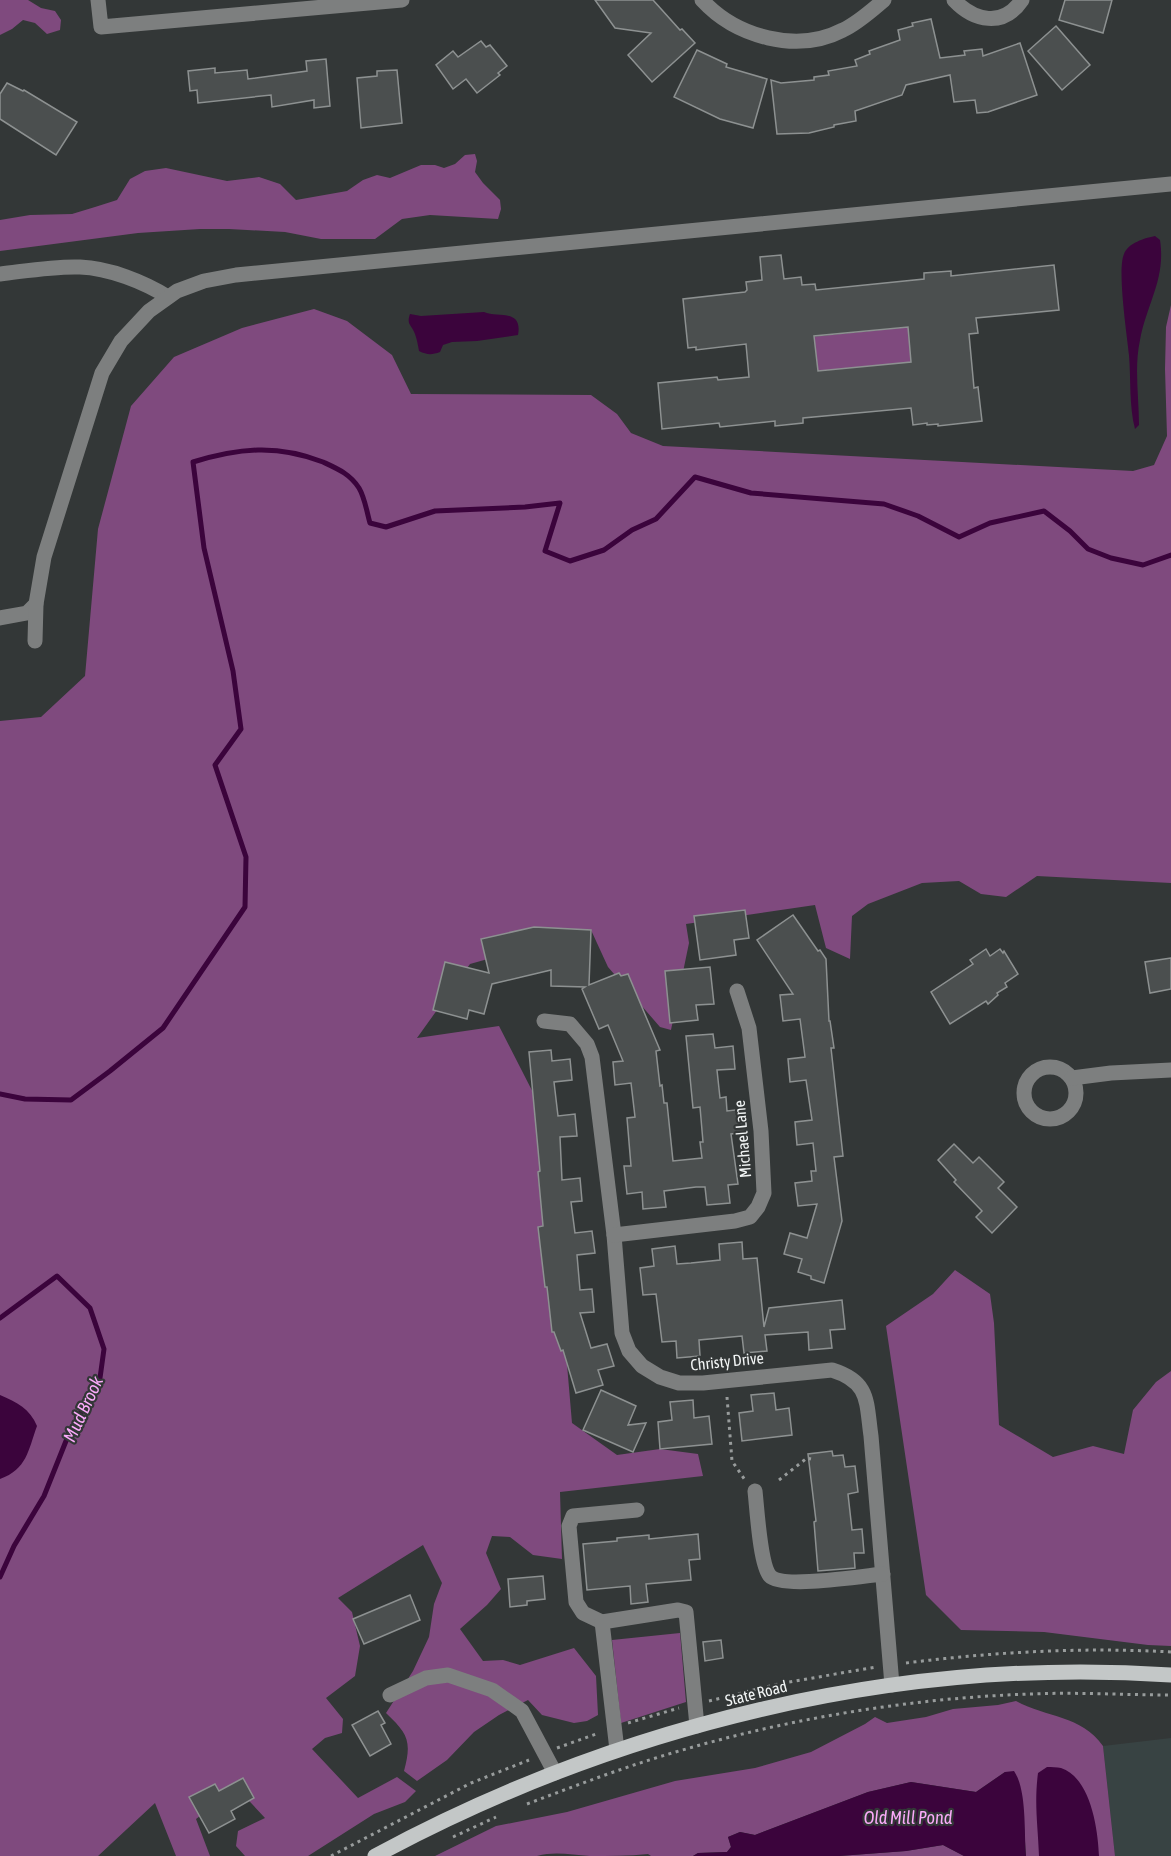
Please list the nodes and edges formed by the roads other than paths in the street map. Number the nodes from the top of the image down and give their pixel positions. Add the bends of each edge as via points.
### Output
1 (98, 0) edge
2 (402, 0) edge
3 (702, 0) edge
4 (884, 0) edge
5 (954, 0) edge
6 (1022, 0) edge
7 (1171, 184) edge
8 (0, 274) edge
9 (168, 297) junction
10 (36, 604) junction
11 (0, 618) edge
12 (35, 641) dead end
13 (737, 991) dead end
14 (544, 1021) dead end
15 (1171, 1070) edge
16 (1072, 1078) dead end
17 (614, 1235) junction
18 (750, 1486) road end
19 (638, 1510) dead end
20 (883, 1574) junction
21 (602, 1622) junction
22 (1171, 1675) edge
23 (892, 1685) junction
24 (390, 1695) dead end
25 (697, 1726) junction
26 (617, 1750) junction
27 (555, 1773) junction
28 (375, 1856) edge

1 - 2 street via 101,27
3 - 4 street via 726,21 772,39 789,41 823,38 842,31
5 - 6 street via 969,14 986,19 1009,12
7 - 9 street via 236,275 204,281
8 - 9 street via 98,269 132,279
9 - 10 street via 149,310 121,341 102,373 44,557
10 - 11 street via 27,613
10 - 12 street
13 - 17 street, Michael Lane via 749,1028 761,1131 764,1193 758,1207 750,1217 735,1221
14 - 17 street, Christy Drive via 570,1024 587,1044 592,1058
15 - 16 street
17 - 20 street, Christy Drive via 622,1333 629,1352 660,1377 679,1383 703,1383 832,1370 849,1375 860,1385 871,1436
18 - 20 street via 764,1564 771,1576 781,1582 798,1582
19 - 21 street via 573,1516 569,1526 576,1602 583,1613
20 - 23 street, Christy Drive
21 - 25 street via 686,1612
21 - 26 street
22 - 23 main road, State Road via 1024,1673
23 - 25 main road, State Road via 798,1701
24 - 27 street via 426,1678 448,1675 492,1690 522,1711
25 - 26 main road, State Road
26 - 27 main road, State Road
27 - 28 main road, State Road via 461,1813

